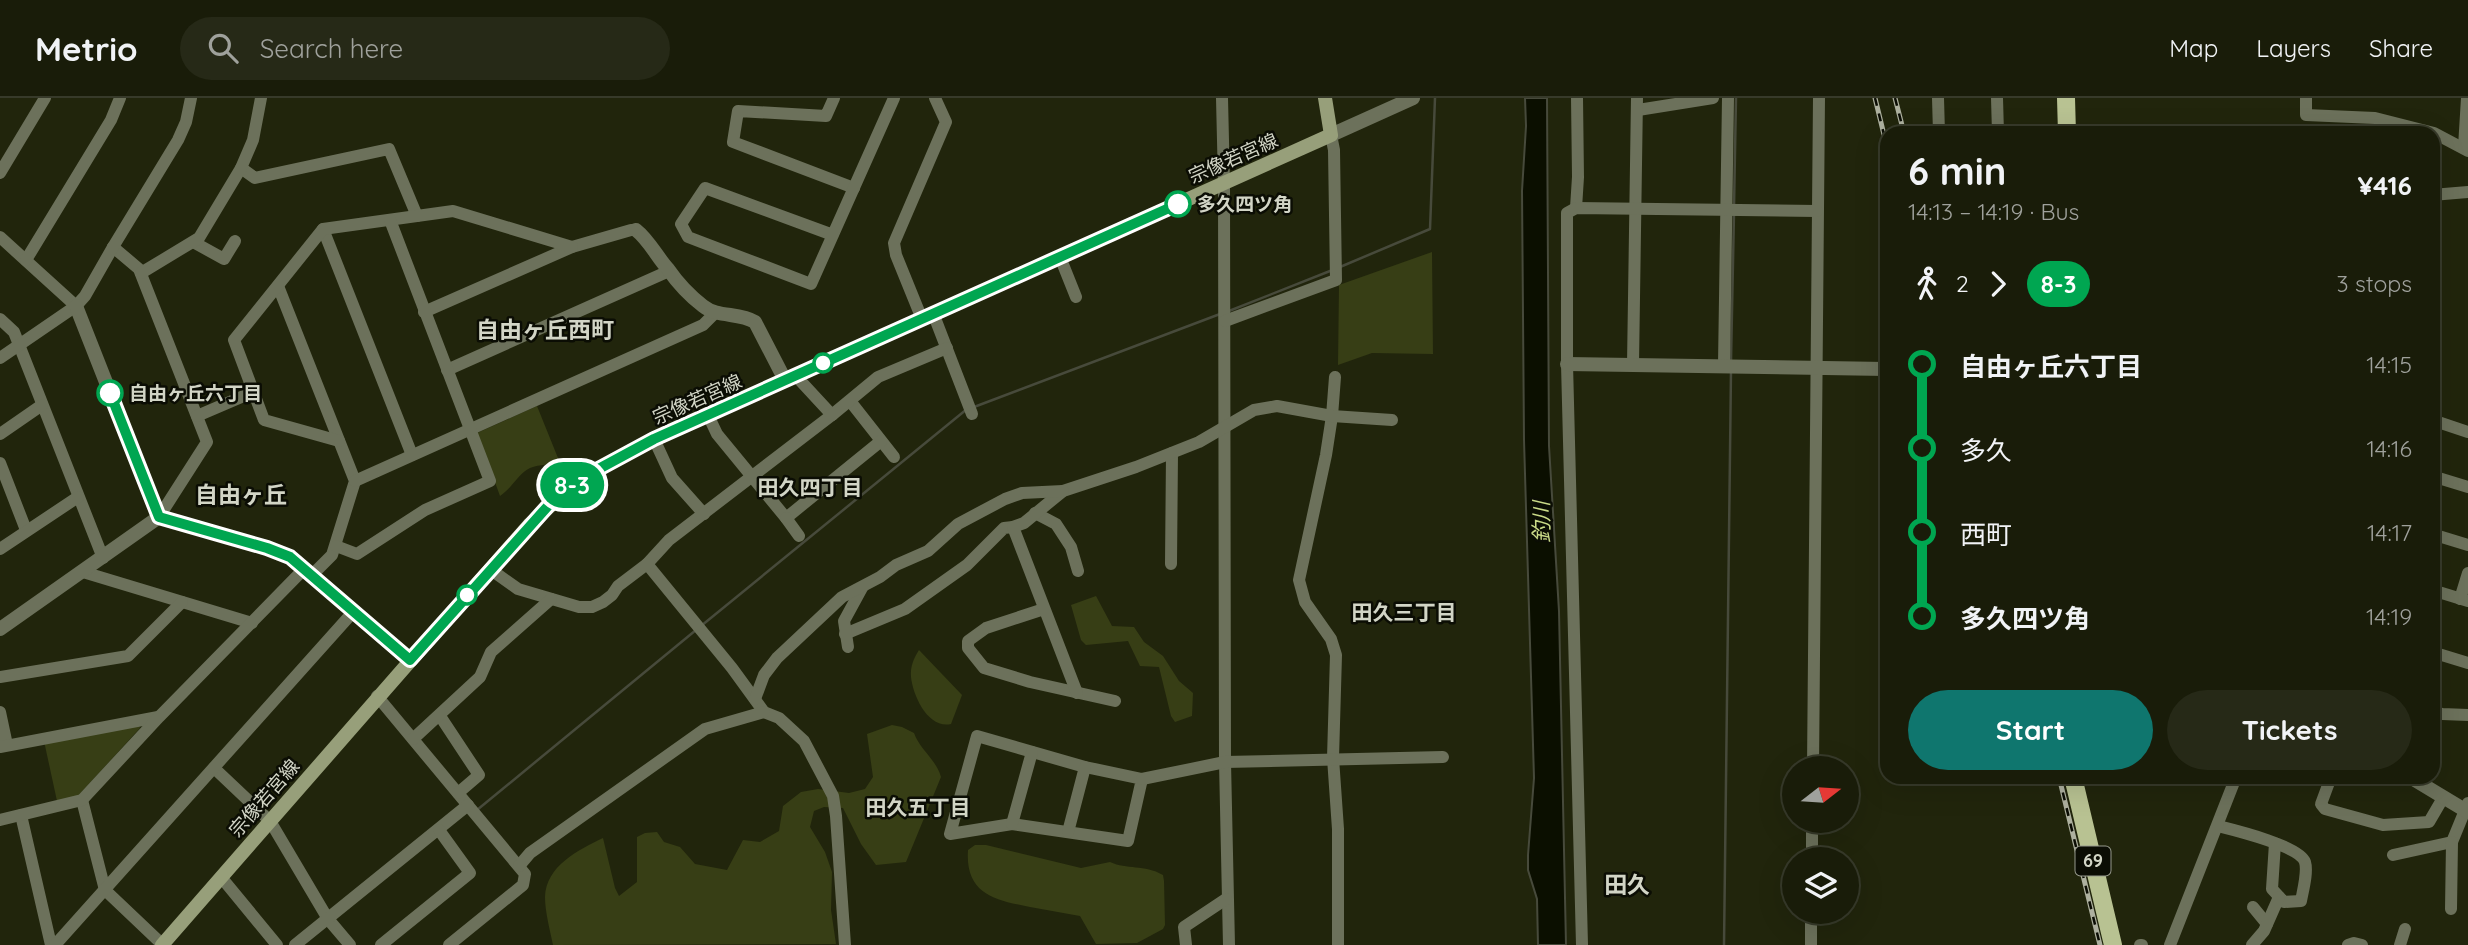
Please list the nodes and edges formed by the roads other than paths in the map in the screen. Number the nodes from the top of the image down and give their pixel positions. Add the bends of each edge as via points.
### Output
1 (46, 98) edge
2 (120, 98) edge
3 (191, 98) edge
4 (834, 98) edge
5 (894, 98) edge
6 (935, 98) edge
7 (1222, 98) edge
8 (1325, 98) edge
9 (1413, 98) edge
10 (1577, 98) edge
11 (1713, 98) edge
12 (1728, 98) edge
13 (1819, 98) edge
14 (1938, 98) edge
15 (1997, 98) edge
16 (2066, 98) edge
17 (2306, 98) edge
18 (2467, 98) edge
19 (256, 99) edge
20 (1638, 104) edge
21 (1939, 126) edge
22 (1998, 126) edge
23 (2067, 126) edge
24 (2406, 126) edge
25 (1331, 135) junction
26 (2440, 136) edge
27 (2466, 149) edge
28 (241, 168) junction
29 (0, 173) edge
30 (1224, 183) junction
31 (854, 188) junction
32 (2468, 192) edge
33 (2440, 194) edge
34 (1576, 208) junction
35 (1636, 209) junction
36 (1726, 210) junction
37 (1817, 211) junction
38 (417, 216) junction
39 (390, 220) junction
40 (323, 229) junction
41 (636, 230) joint
42 (833, 235) junction
43 (0, 237) edge
44 (235, 241) dead end
45 (195, 243) junction
46 (113, 247) junction
47 (572, 247) junction
48 (1060, 257) junction
49 (26, 260) junction
50 (669, 271) junction
51 (141, 273) junction
52 (278, 286) junction
53 (1076, 297) dead end
54 (76, 306) junction
55 (424, 312) junction
56 (715, 313) junction
57 (928, 316) junction
58 (0, 319) edge
59 (1225, 321) junction
60 (19, 344) junction
61 (947, 348) junction
62 (0, 358) edge
63 (1567, 364) junction
64 (1633, 365) junction
65 (1724, 365) junction
66 (1818, 367) junction
67 (1880, 369) edge
68 (447, 370) junction
69 (1335, 377) dead end
70 (790, 378) junction
71 (253, 393) junction
72 (850, 401) junction
73 (42, 405) junction
74 (972, 414) dead end
75 (708, 415) junction
76 (832, 415) junction
77 (197, 416) junction
78 (1332, 416) junction
79 (1392, 420) dead end
80 (2440, 423) edge
81 (1223, 427) junction
82 (471, 430) junction
83 (2468, 432) edge
84 (0, 434) edge
85 (654, 439) junction
86 (340, 441) junction
87 (881, 441) junction
88 (1172, 453) junction
89 (412, 455) junction
90 (894, 457) dead end
91 (0, 463) edge
92 (752, 477) junction
93 (2440, 478) edge
94 (355, 481) junction
95 (2468, 487) edge
96 (1063, 491) junction
97 (78, 497) junction
98 (1035, 513) junction
99 (704, 514) junction
100 (159, 517) junction
101 (786, 518) junction
102 (1013, 527) junction
103 (26, 530) junction
104 (799, 536) dead end
105 (2440, 536) edge
106 (2468, 545) edge
107 (336, 546) junction
108 (0, 549) edge
109 (103, 558) junction
110 (647, 564) junction
111 (1171, 564) dead end
112 (490, 569) junction
113 (1079, 571) dead end
114 (83, 572) junction
115 (309, 572) junction
116 (2468, 573) edge
117 (864, 584) junction
118 (2440, 592) edge
119 (551, 599) junction
120 (2464, 600) edge
121 (182, 602) junction
122 (1044, 609) junction
123 (354, 611) junction
124 (252, 623) junction
125 (0, 629) edge
126 (2440, 654) edge
127 (410, 660) junction
128 (2468, 663) edge
129 (0, 677) edge
130 (1077, 693) junction
131 (377, 696) junction
132 (755, 699) junction
133 (1115, 701) dead end
134 (0, 712) edge
135 (764, 712) junction
136 (2440, 713) edge
137 (2468, 715) edge
138 (440, 716) junction
139 (159, 718) junction
140 (413, 740) junction
141 (3, 746) edge
142 (1031, 751) junction
143 (1813, 756) edge
144 (1443, 757) dead end
145 (1334, 758) junction
146 (1225, 762) junction
147 (1085, 767) junction
148 (214, 768) junction
149 (1142, 779) junction
150 (2075, 784) edge
151 (2233, 784) edge
152 (2328, 784) edge
153 (2421, 784) edge
154 (458, 793) junction
155 (2443, 798) junction
156 (82, 800) junction
157 (468, 805) junction
158 (2467, 808) edge
159 (21, 815) junction
160 (0, 820) edge
161 (270, 821) junction
162 (1012, 824) junction
163 (2218, 826) junction
164 (439, 830) junction
165 (1068, 832) junction
166 (2452, 842) junction
167 (2275, 843) junction
168 (2393, 855) dead end
169 (519, 866) junction
170 (220, 877) junction
171 (105, 890) junction
172 (2279, 897) junction
173 (1226, 899) junction
174 (2253, 907) dead end
175 (2451, 909) dead end
176 (328, 919) junction
177 (1811, 924) edge
178 (2267, 924) junction
179 (2405, 929) dead end
180 (53, 945) edge
181 (163, 945) edge
182 (277, 945) edge
183 (295, 945) edge
184 (350, 945) edge
185 (381, 945) edge
186 (449, 945) edge
187 (845, 945) edge
188 (1186, 945) edge
189 (1228, 945) edge
190 (1338, 945) edge
191 (1582, 945) edge
192 (1811, 945) edge
193 (2113, 945) edge
194 (2170, 945) edge
195 (2252, 945) edge
196 (2348, 945) edge
197 (2362, 945) edge
198 (2400, 945) edge

1 - 29 street
2 - 49 street
3 - 46 street via 178,140
4 - 31 street via 826,116 738,111 733,142
5 - 31 street
6 - 57 street via 946,121 894,243
7 - 30 street
8 - 25 main road
9 - 25 street
10 - 34 street
11 - 20 street
12 - 36 street
13 - 37 street
14 - 21 street
15 - 22 street
16 - 23 main road
17 - 24 street via 2306,115 2375,118
18 - 27 street
19 - 28 street via 253,140
20 - 35 street
25 - 30 main road, 宗像若宮線
25 - 59 street via 1336,280
26 - 27 street
28 - 38 street via 255,178 389,149
28 - 45 street
30 - 48 main road, 宗像若宮線
30 - 59 street
31 - 42 street
32 - 33 street
34 - 35 street
34 - 63 street via 1567,212
35 - 36 street
35 - 64 street
36 - 37 street
36 - 65 street
37 - 66 street
38 - 39 street
38 - 47 street via 453,211
39 - 40 street
39 - 55 street
40 - 52 street
40 - 89 street
41 - 47 street
41 - 50 street
42 - 42 street via 811,284 688,237 681,224 705,188
43 - 49 street
44 - 45 street via 224,259
45 - 51 street
46 - 51 street
46 - 54 street
47 - 55 street
48 - 53 street
48 - 57 main road, 宗像若宮線
49 - 54 street
50 - 56 street
50 - 68 street
51 - 77 street
52 - 71 street via 234,340
52 - 86 street
54 - 60 street
54 - 100 street
55 - 68 street
56 - 70 street via 755,322
56 - 82 street via 703,325
57 - 61 street
57 - 70 main road, 宗像若宮線
58 - 60 street
59 - 81 street
60 - 62 street
60 - 73 street
61 - 72 street via 878,377
61 - 74 street
63 - 64 street
63 - 191 street
64 - 65 street
65 - 66 street
66 - 67 street
66 - 143 street
68 - 82 street
69 - 78 street
70 - 75 main road, 宗像若宮線
70 - 76 street
71 - 77 street
71 - 86 street via 264,419
72 - 76 street
72 - 87 street
73 - 84 street
73 - 97 street
75 - 85 main road, 宗像若宮線
75 - 92 street via 717,434
76 - 92 street
77 - 100 street via 207,442
78 - 79 street
78 - 81 street via 1277,406 1254,410
78 - 145 street via 1299,580 1305,602 1331,639 1336,655
80 - 83 street
81 - 88 street
81 - 146 street
82 - 89 street
82 - 107 street via 490,481 425,510 357,554
85 - 99 street via 672,478
85 - 112 main road, 宗像若宮線 via 607,462 564,491
86 - 94 street
87 - 90 street
87 - 101 street
88 - 96 street
88 - 111 street
89 - 94 street
91 - 103 street
92 - 99 street
92 - 101 street
93 - 95 street
94 - 107 street
96 - 98 street
96 - 117 street via 1022,493 1004,499 958,524 928,551
97 - 103 street
97 - 109 street
98 - 102 street
98 - 113 street via 1056,524
99 - 110 street via 669,540
100 - 109 street
100 - 115 street via 280,552
101 - 104 street
102 - 117 street via 1004,528 967,565 905,609 846,641 844,621
102 - 122 street
103 - 108 street
105 - 106 street
107 - 115 street via 332,555
109 - 114 street
110 - 119 street via 603,603 579,607
110 - 132 street
112 - 119 street via 518,589
112 - 127 main road, 宗像若宮線
114 - 121 street
114 - 125 street
115 - 123 street
115 - 124 street
116 - 120 street
117 - 132 street via 842,597 777,658
118 - 120 street
119 - 138 street via 491,652 480,677
121 - 124 street
121 - 129 street via 128,656
122 - 130 street
122 - 130 street via 986,628 968,641 968,649 984,668
123 - 127 street
123 - 148 street
124 - 139 street
126 - 128 street
127 - 131 main road, 宗像若宮線
130 - 133 street
131 - 140 street
131 - 161 main road, 宗像若宮線
132 - 135 street
134 - 141 street
135 - 169 street via 705,729 530,853
135 - 187 street via 779,718 804,741 834,796
136 - 137 street
138 - 140 street
138 - 154 street via 479,775
139 - 141 street
139 - 156 street
140 - 154 street
142 - 147 street
142 - 162 street
142 - 162 street via 977,736 950,834
144 - 145 street
145 - 146 street
145 - 190 street
146 - 149 street
146 - 173 street
147 - 149 street
147 - 165 street
148 - 161 street
148 - 171 street
149 - 165 street via 1128,841
150 - 193 main road, 69
151 - 163 street
152 - 155 street via 2321,804 2325,809 2383,825 2429,822
153 - 155 street
154 - 157 street
155 - 158 street
156 - 159 street
156 - 171 street
157 - 164 street
157 - 169 street
158 - 166 street
159 - 160 street
159 - 180 street
161 - 170 main road, 宗像若宮線
161 - 176 street
162 - 165 street
163 - 167 street
163 - 194 street
164 - 176 street
164 - 185 street via 470,873
166 - 168 street
166 - 175 street
167 - 172 street via 2272,889
167 - 172 street via 2302,856 2306,863 2301,901 2284,902
169 - 186 street via 525,874 523,885
170 - 181 main road, 宗像若宮線
170 - 182 street
171 - 180 street
171 - 181 street
172 - 178 street
173 - 188 street via 1184,927
173 - 189 street
174 - 178 street
176 - 183 street
176 - 184 street
177 - 192 street
178 - 195 street
179 - 198 street
196 - 197 street

